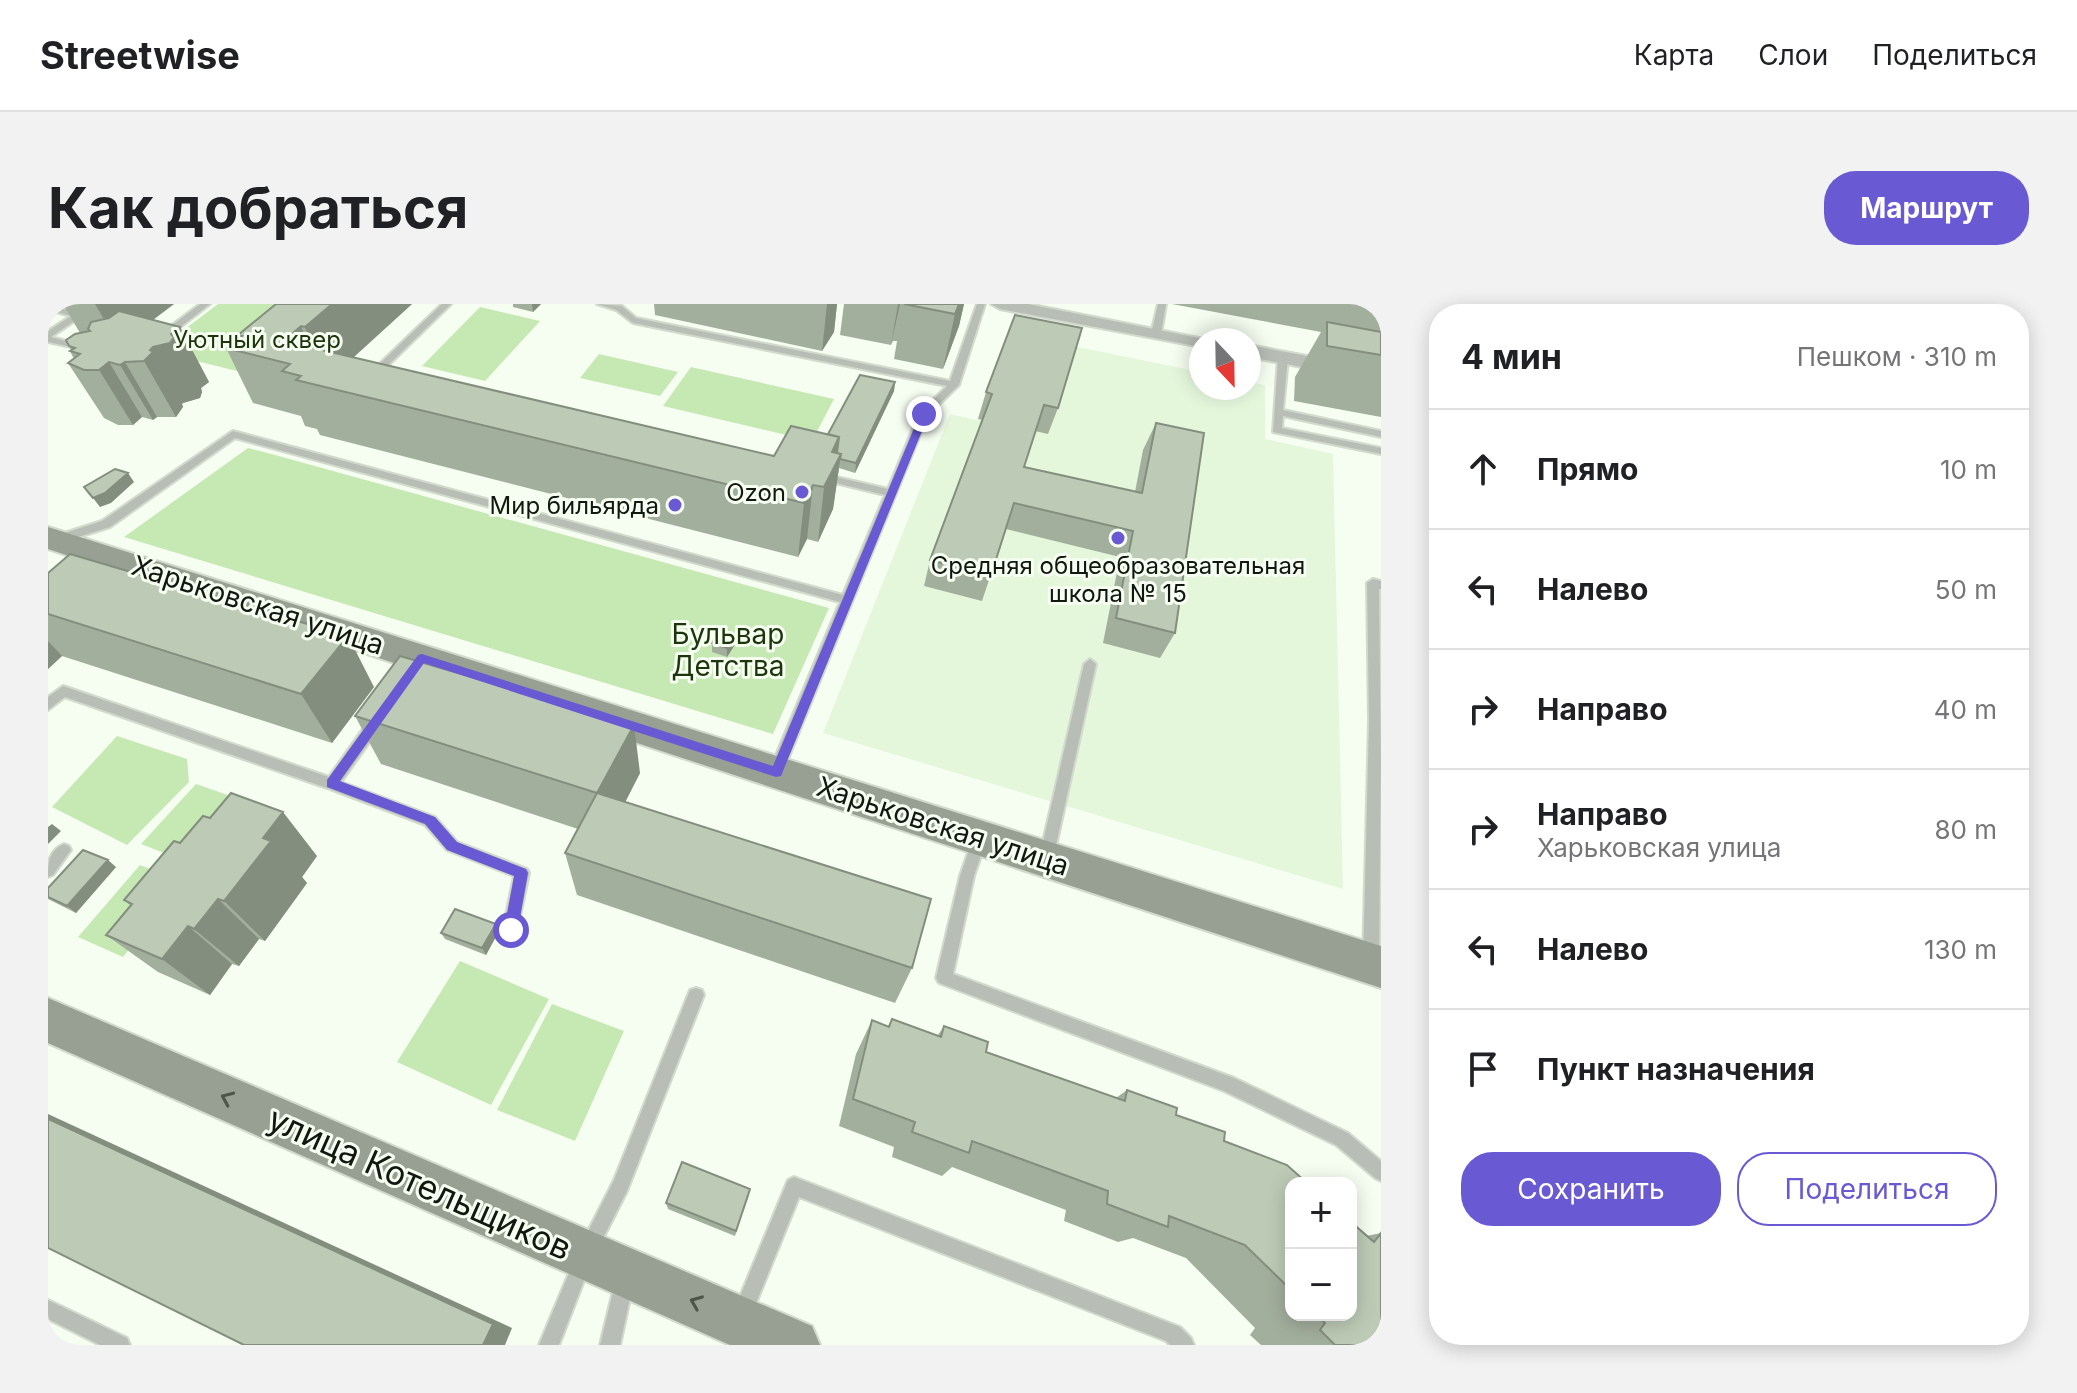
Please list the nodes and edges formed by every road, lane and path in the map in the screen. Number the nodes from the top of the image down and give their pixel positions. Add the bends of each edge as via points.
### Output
1 (95, 304) edge
2 (206, 304) edge
3 (447, 304) edge
4 (601, 304) edge
5 (981, 304) edge
6 (1000, 304) edge
7 (1162, 304) edge
8 (48, 307) edge
9 (79, 315) junction
10 (1156, 334) junction
11 (48, 337) edge
12 (1189, 340) edge
13 (149, 347) edge
14 (1261, 353) edge
15 (103, 354) edge
16 (1283, 358) junction
17 (1381, 376) edge
18 (382, 385) edge
19 (954, 385) junction
20 (1278, 412) junction
21 (1381, 434) edge
22 (1381, 451) edge
23 (805, 472) edge
24 (892, 493) junction
25 (51, 542) edge
26 (1381, 585) edge
27 (847, 600) junction
28 (1090, 664) dead end
29 (48, 705) edge
30 (383, 712) edge
31 (1378, 722) edge
32 (776, 772) junction
33 (332, 784) junction
34 (980, 838) junction
35 (64, 850) dead end
36 (1046, 859) junction
37 (48, 871) edge
38 (511, 930) dead end
39 (1376, 965) edge
40 (696, 995) dead end
41 (48, 1020) edge
42 (1381, 1172) edge
43 (606, 1264) junction
44 (48, 1309) edge
45 (739, 1320) junction
46 (120, 1345) edge
47 (549, 1345) edge
48 (610, 1345) edge
49 (793, 1345) edge
50 (1184, 1345) edge

1 - 9 lane
2 - 13 lane
3 - 18 lane via 367,381
4 - 19 lane via 619,308 633,320
5 - 19 lane
6 - 10 street
7 - 10 lane
8 - 9 lane
9 - 11 lane
10 - 12 street
11 - 15 lane
14 - 16 street
16 - 17 street
16 - 20 lane
19 - 24 lane via 924,414
20 - 21 lane
20 - 22 lane via 1277,430
23 - 24 lane
24 - 27 lane
25 - 27 lane via 106,524 233,434
25 - 32 street, Харьковская улица via 418,663
26 - 31 lane via 1373,583
27 - 32 lane
28 - 36 lane
29 - 33 lane via 63,691
30 - 33 lane
31 - 39 lane
32 - 34 street, Харьковская улица
33 - 38 lane via 430,821 452,846 522,873
34 - 36 street, Харьковская улица
34 - 42 lane via 944,978 1228,1084 1342,1139
35 - 37 lane
36 - 39 street, Харьковская улица
40 - 43 lane via 621,1185
43 -> 41 street, улица Котельщиков
45 -> 43 street, улица Котельщиков
43 - 47 lane
43 - 48 lane
44 - 46 lane
45 - 49 street, улица Котельщиков
45 - 50 lane via 794,1186 1173,1334

